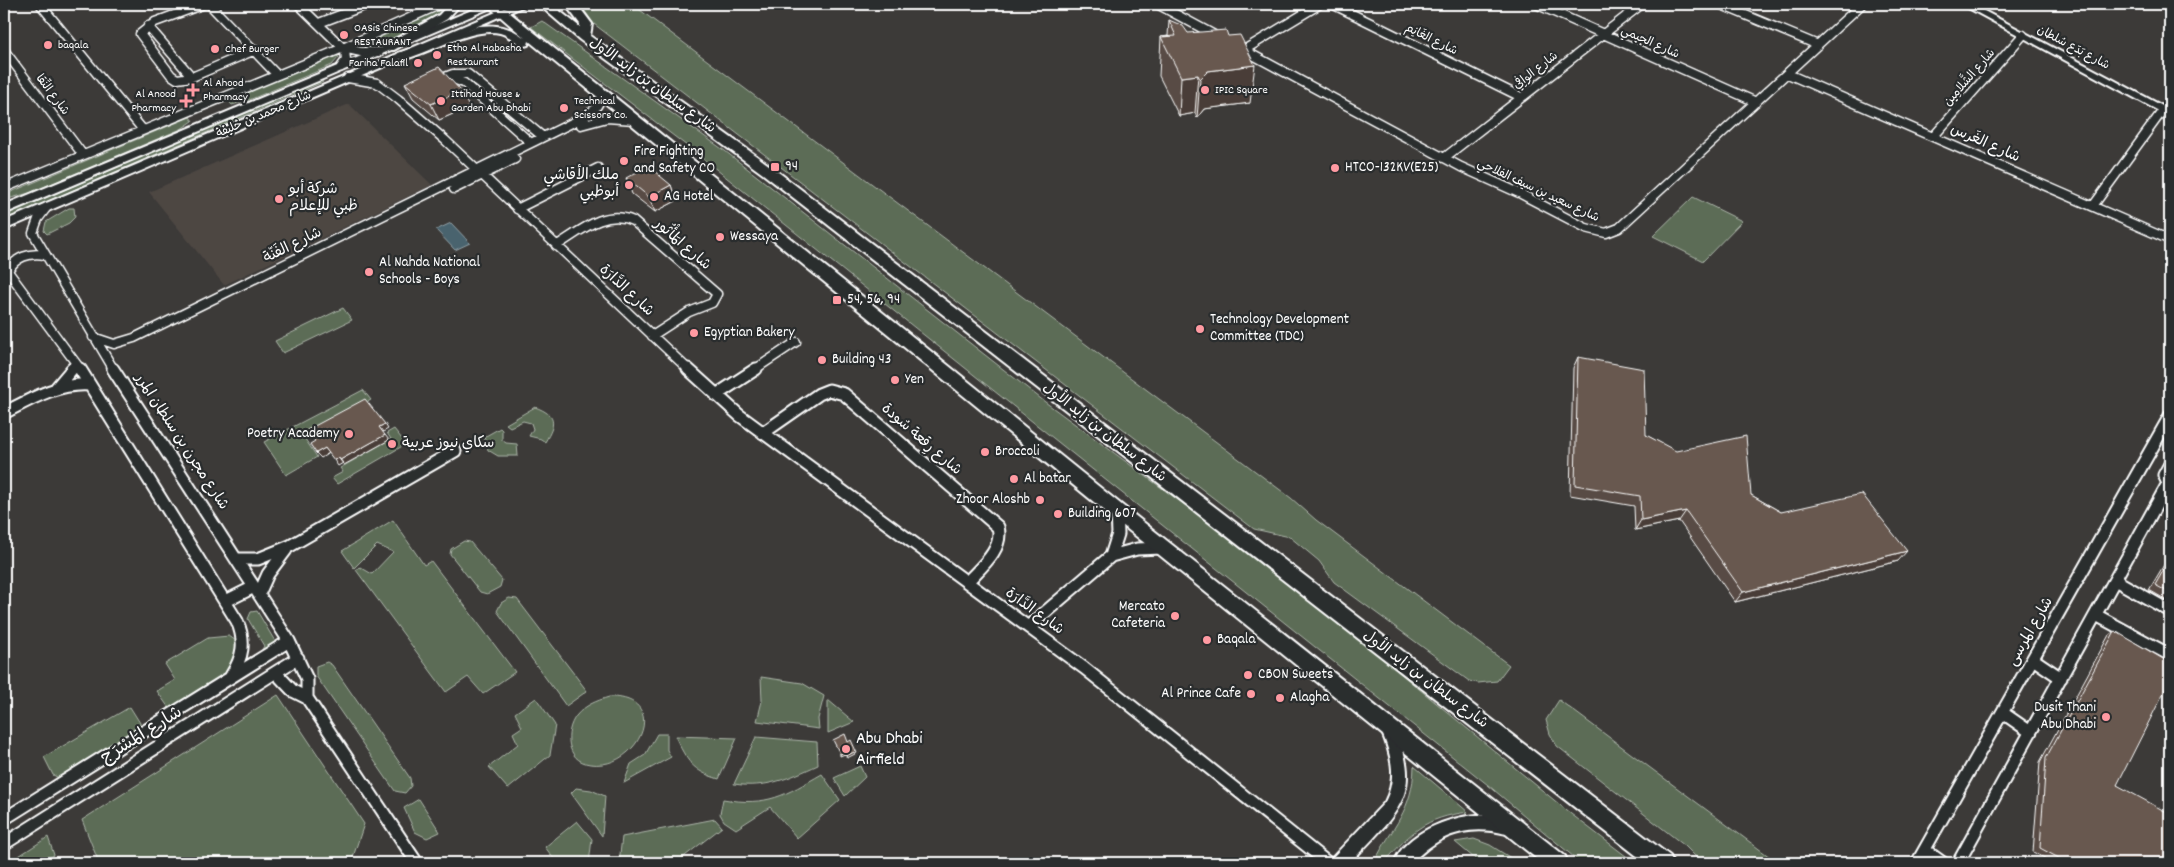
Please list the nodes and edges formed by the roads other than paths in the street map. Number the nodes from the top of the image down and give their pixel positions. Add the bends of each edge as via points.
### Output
1 (40, 4) edge
2 (204, 4) edge
3 (209, 4) edge
4 (298, 4) edge
5 (369, 4) edge
6 (441, 4) edge
7 (455, 4) edge
8 (524, 4) edge
9 (544, 4) edge
10 (571, 4) edge
11 (1157, 4) edge
12 (1332, 4) edge
13 (1536, 4) edge
14 (1642, 4) edge
15 (1719, 4) edge
16 (1862, 4) edge
17 (1964, 4) edge
18 (1313, 5) edge
19 (496, 6) edge
20 (458, 19) junction
21 (319, 23) junction
22 (148, 26) junction
23 (467, 28) junction
24 (1602, 34) junction
25 (2023, 35) junction
26 (584, 37) junction
27 (1818, 45) junction
28 (343, 48) junction
29 (385, 49) junction
30 (4, 50) edge
31 (255, 50) junction
32 (548, 50) junction
33 (1244, 50) junction
34 (402, 56) junction
35 (341, 68) junction
36 (1788, 74) junction
37 (276, 75) junction
38 (445, 76) junction
39 (192, 77) junction
40 (348, 78) junction
41 (429, 84) edge
42 (603, 96) junction
43 (1521, 97) junction
44 (1756, 102) junction
45 (2167, 112) edge
46 (634, 120) junction
47 (143, 130) junction
48 (1933, 137) junction
49 (543, 138) junction
50 (531, 143) junction
51 (83, 155) junction
52 (1444, 158) junction
53 (598, 168) dead end
54 (480, 173) junction
55 (4, 188) edge
56 (439, 196) dead end
57 (2093, 206) junction
58 (47, 207) junction
59 (6, 209) edge
60 (517, 209) junction
61 (4, 226) edge
62 (2170, 240) edge
63 (556, 246) junction
64 (45, 255) junction
65 (6, 269) edge
66 (652, 336) junction
67 (93, 337) junction
68 (796, 342) dead end
69 (75, 363) junction
70 (89, 385) junction
71 (55, 388) junction
72 (716, 395) junction
73 (4, 413) edge
74 (2170, 416) edge
75 (763, 433) junction
76 (2165, 436) edge
77 (455, 451) dead end
78 (2170, 464) edge
79 (2169, 481) edge
80 (1117, 511) junction
81 (290, 546) junction
82 (1165, 548) junction
83 (1111, 556) junction
84 (237, 559) junction
85 (2115, 580) junction
86 (966, 582) junction
87 (257, 590) junction
88 (226, 601) junction
89 (2170, 611) edge
90 (2096, 615) junction
91 (1029, 626) junction
92 (289, 641) junction
93 (2170, 655) edge
94 (298, 658) junction
95 (2033, 659) junction
96 (276, 673) junction
97 (231, 676) junction
98 (2061, 678) junction
99 (307, 698) junction
100 (2002, 713) junction
101 (1386, 726) junction
102 (2029, 731) junction
103 (128, 742) junction
104 (135, 762) junction
105 (4, 819) edge
106 (1515, 829) junction
107 (4, 844) edge
108 (1925, 850) junction
109 (417, 863) edge
110 (1328, 863) edge
111 (1339, 863) edge
112 (1402, 863) edge
113 (1558, 863) edge
114 (1663, 863) edge
115 (1917, 863) edge
116 (1943, 863) edge
117 (1958, 863) edge

1 - 47 street
2 - 22 street
3 - 31 street
4 - 21 street
5 - 21 street
6 - 28 street
7 - 29 main road via 443,17
8 - 19 main road, شارع محمد بن خليفة
9 - 26 main road, شارع سلطان بن زايد الأول
10 - 26 main road via 586,24
11 - 33 street, شارع سعيد بن سيف الفلاحي
12 - 43 street, شارع الغَانِم
13 - 24 street, شارع الجيمي
14 - 24 street, شارع الوافِي
15 - 27 street
16 - 27 street, شارع سعيد بن سيف الفلاحي
17 - 25 street, شارع بَدَع سُلطان
18 - 33 street
19 - 20 main road, شارع محمد بن خليفة
19 - 23 main road, شارع محمد بن خليفة
19 - 32 main road
20 - 23 main road via 469,20 471,24
20 - 29 main road, شارع محمد بن خليفة
21 - 28 street
22 - 39 street
22 - 39 street via 140,36 171,76 180,79
23 - 34 main road, شارع محمد بن خليفة
24 - 43 street, شارع الوافِي
24 - 44 street, شارع الجيمي
25 - 45 street, شارع بَدَع سُلطان
25 - 48 street, شارع الشَّلامِين
26 - 114 main road, شارع سلطان بن زايد الأول via 768,171
27 - 36 street, شارع سعيد بن سيف الفلاحي
28 - 29 street via 356,52
28 - 35 street via 346,57
28 - 37 street
29 - 35 main road, شارع محمد بن خليفة
30 - 51 street, شارع النِّقا
31 - 37 street
31 - 39 street
32 - 34 main road via 527,44 506,30 489,28
32 - 42 main road
33 - 52 street, شارع سعيد بن سيف الفلاحي
34 - 40 main road, شارع محمد بن خليفة
35 - 59 main road, شارع محمد بن خليفة
36 - 44 street, شارع سعيد بن سيف الفلاحي
36 - 48 street, شارع الغَرس
37 - 47 street
38 - 41 street
38 - 49 street via 457,73 471,75
38 - 50 street via 464,83
40 - 54 street, شارع الدَّارَة via 377,83 402,97
40 - 58 main road, شارع محمد بن خليفة
42 - 46 main road
42 - 49 street, شارع الفَنّة via 590,114
43 - 52 street, شارع الوافِي
44 - 52 street, شارع سعيد بن سيف الفلاحي via 1619,228 1606,233 1586,228 1519,192
45 - 57 street
46 - 54 street, شارع الفَنّة via 612,117 587,122
46 - 80 main road
47 - 51 street
48 - 57 street, شارع الغَرس
49 - 50 street, شارع الفَنّة
50 - 54 street, شارع الفَنّة
51 - 55 street
53 - 60 street
54 - 56 street, شارع الفَنّة
54 - 60 street, شارع الدَّارَة
54 - 67 street, شارع الفَنّة via 134,338 114,344
57 - 62 street, شارع الغَرس
58 - 61 main road, شارع محمد بن خليفة
58 - 64 street, شارع مجرن بن سلطان المرر via 33,233
60 - 63 street, شارع الدَّارَة
63 - 66 street, شارع الدَّارَة
63 - 66 street, شارع المَأْثُور via 602,220 623,216 633,221 717,294 712,303 688,312
64 - 65 street via 23,257
64 - 67 street, شارع مجرن بن سلطان المرر
65 - 69 street
66 - 72 street, شارع الدَّارَة
67 - 84 street, شارع مجرن بن سلطان المرر
68 - 72 street
69 - 70 street
69 - 71 street
70 - 71 street
70 - 88 street
71 - 73 street
72 - 75 street, شارع الدَّارَة
74 - 76 street, شارع المرسى
75 - 86 street, شارع الدَّارَة
75 - 86 street, شارع رِقعة سُودة via 819,394 834,390 844,394 998,527 1001,536 998,544
76 - 95 street, شارع المرسى
77 - 81 street
78 - 79 street via 2164,475
79 - 85 street
80 - 82 main road
80 - 83 street via 1118,534
81 - 84 street via 258,559
81 - 87 street
82 - 83 street via 1138,549
82 - 101 main road
83 - 91 street
84 - 87 street, شارع مجرن بن سلطان المرر
85 - 89 street
85 - 90 street
86 - 91 street, شارع الدَّارَة
87 - 88 street
87 - 92 street, شارع مجرن بن سلطان المرر
88 - 97 street via 245,645 241,660
90 - 93 street
90 - 98 street
91 - 110 street, شارع الدَّارَة
92 - 94 street, شارع مجرن بن سلطان المرر
92 - 97 street, شارع المَسْرَج
94 - 96 street, شارع المَسْرَج
94 - 99 street, شارع مجرن بن سلطان المرر via 307,679
95 - 98 street
95 - 100 street, شارع المرسى
96 - 99 street, شارع مجرن بن سلطان المرر via 292,691
96 - 104 street, شارع المَسْرَج
97 - 103 street, شارع المَسْرَج
98 - 102 street
99 - 109 street, شارع مجرن بن سلطان المرر
100 - 102 street
100 - 108 street, شارع المرسى
101 - 106 main road
101 - 111 street via 1398,755 1398,796
102 - 117 street
103 - 104 street via 124,758
103 - 105 street, شارع المَسْرَج
104 - 107 street, شارع المَسْرَج
106 - 112 street via 1494,823 1452,825 1422,840
106 - 113 main road
108 - 115 street, شارع المرسى
108 - 116 street

